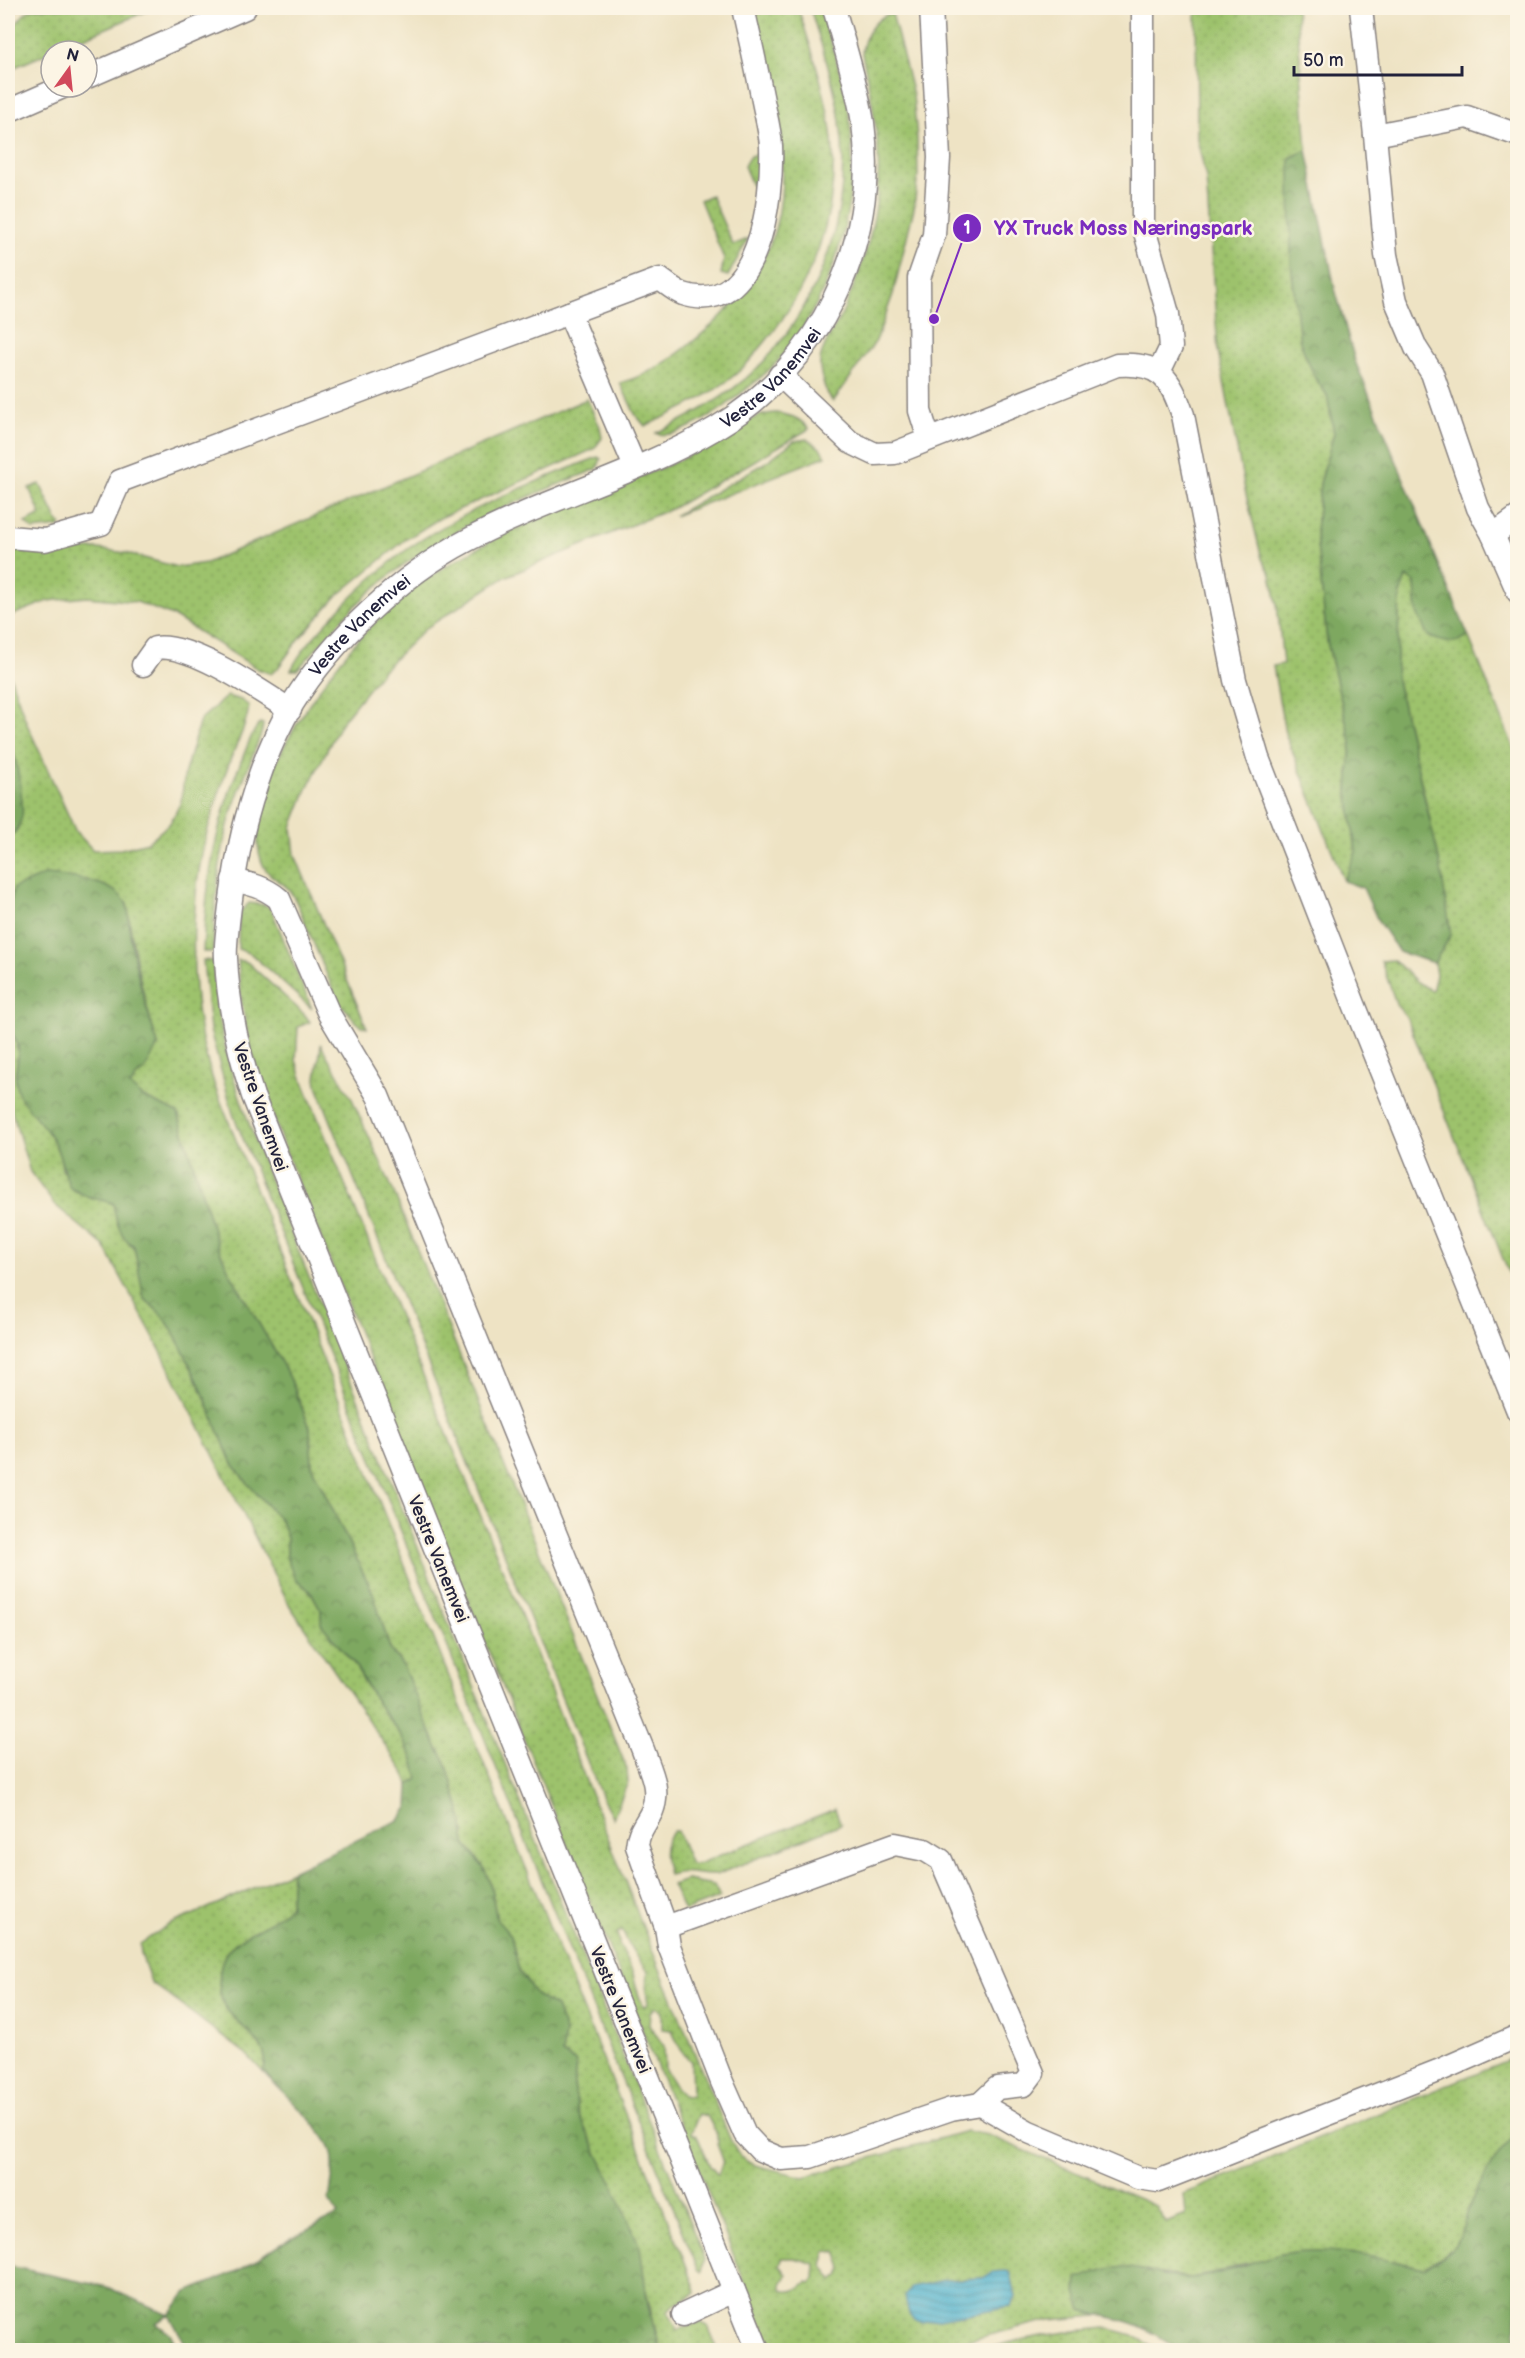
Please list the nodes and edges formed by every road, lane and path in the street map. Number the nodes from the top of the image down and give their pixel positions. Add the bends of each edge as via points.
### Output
1 (245, 8) edge
2 (743, 8) edge
3 (931, 8) edge
4 (1143, 8) edge
5 (1361, 8) edge
6 (837, 9) edge
7 (99, 72) edge
8 (39, 97) edge
9 (8, 111) edge
10 (1376, 135) junction
11 (1518, 135) edge
12 (569, 313) junction
13 (1158, 372) junction
14 (780, 375) junction
15 (929, 439) junction
16 (635, 467) junction
17 (1518, 517) edge
18 (1493, 535) junction
19 (8, 537) edge
20 (1518, 592) edge
21 (143, 665) dead end
22 (290, 710) junction
23 (233, 880) junction
24 (1518, 1410) edge
25 (666, 1928) junction
26 (1518, 2036) edge
27 (980, 2104) junction
28 (734, 2291) junction
29 (683, 2315) dead end
30 (758, 2350) edge

1 - 7 street
2 - 12 street via 771,144 771,180 765,219 754,253 738,282 707,297 682,294 660,279
3 - 15 street via 939,158 934,235 919,278 920,411
4 - 13 street via 1143,225 1168,314 1171,347
5 - 10 street
6 - 14 street, Vestre Vanemvei via 863,125 861,215 848,267 836,294 819,327
8 - 9 street
10 - 11 street via 1467,117
10 - 18 street via 1386,255 1396,301 1416,348 1432,373 1478,508
12 - 16 street
12 - 19 street via 120,481 101,524 45,540
13 - 15 street via 1136,364 1118,365
13 - 24 street via 1172,385 1183,415 1235,680 1258,758
14 - 15 street via 850,442 875,454 895,453
14 - 16 street, Vestre Vanemvei via 744,410 715,429
16 - 22 street, Vestre Vanemvei via 467,540 418,572 358,623
17 - 18 street
18 - 20 street
21 - 22 street via 155,648 177,648 231,674
22 - 23 street, Vestre Vanemvei via 256,782
23 - 25 street via 256,885 279,899 329,1014 378,1096 656,1787 656,1798 637,1835 637,1846
23 - 28 street, Vestre Vanemvei via 225,956 235,1034 253,1096
25 - 27 street via 669,1946 722,2082 746,2134 760,2150 781,2159 810,2157 951,2109
25 - 27 street via 895,1844 925,1850 941,1860 1033,2073 1024,2085 997,2088
26 - 27 street via 1158,2181 1138,2178 1029,2132
28 - 29 street
28 - 30 street, Vestre Vanemvei

